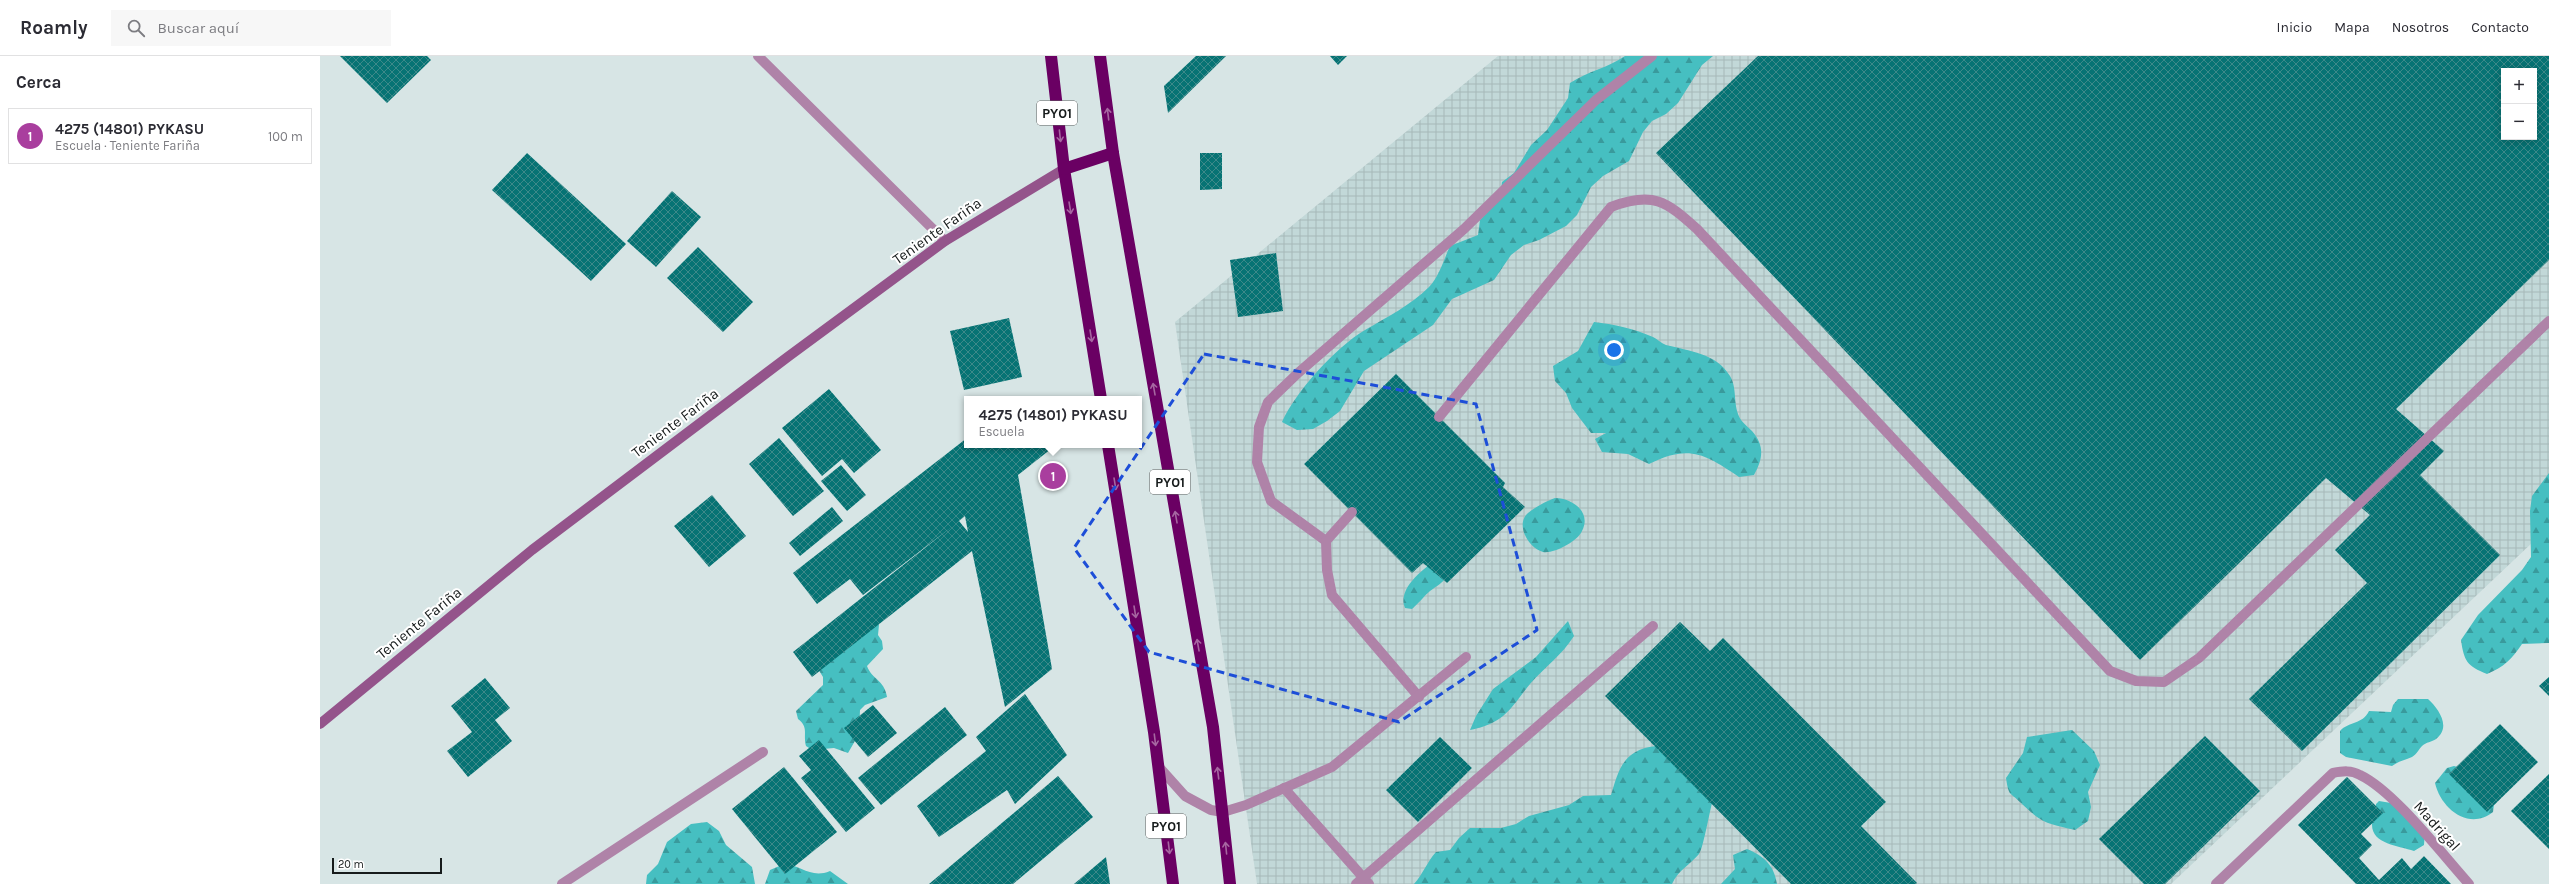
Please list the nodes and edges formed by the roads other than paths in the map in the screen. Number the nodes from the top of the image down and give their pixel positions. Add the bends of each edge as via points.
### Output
1 (758, 56) edge
2 (1051, 56) edge
3 (1100, 56) edge
4 (1652, 56) edge
5 (1113, 153) junction
6 (1064, 169) junction
7 (945, 241) junction
8 (2549, 321) edge
9 (1101, 396) edge
10 (1439, 417) dead end
11 (1108, 448) edge
12 (1352, 512) dead end
13 (1326, 541) junction
14 (1653, 626) dead end
15 (1466, 657) dead end
16 (1419, 697) junction
17 (320, 724) edge
18 (763, 752) dead end
19 (1159, 767) junction
20 (1284, 788) junction
21 (1223, 812) junction
22 (1362, 882) edge
23 (562, 884) edge
24 (1173, 884) edge
25 (1230, 884) edge
26 (2216, 884) edge
27 (2469, 884) edge

1 - 7 street
2 -> 6 highway, PY01
5 -> 3 highway, PY01
4 - 13 street via 1596,100 1464,229 1334,341 1268,402 1259,426 1257,462 1271,501
5 - 6 highway
21 -> 5 highway, PY01 via 1211,719
6 - 7 street, Teniente Fariña
6 -> 9 highway, PY01
7 - 17 street, Teniente Fariña via 532,550
8 - 10 street via 2199,658 2164,682 2136,681 2110,671 1697,229 1675,209 1648,198 1630,200 1611,207
11 -> 19 highway, PY01
12 - 13 street
13 - 16 street via 1327,570 1332,595
14 - 22 street
15 - 16 street
16 - 20 street via 1332,767
18 - 23 street
19 - 21 street via 1185,796 1210,810
19 -> 24 highway, PY01
20 - 21 street
20 - 22 street
25 -> 21 highway, PY01
26 - 27 street, Madrigal via 2333,773 2346,771 2360,774 2382,788

